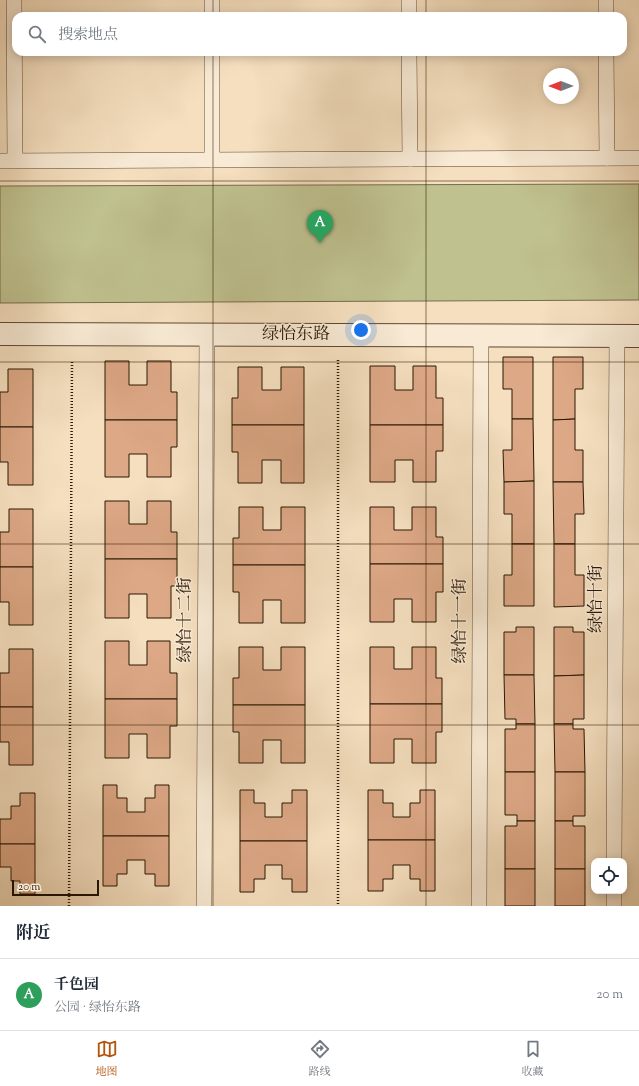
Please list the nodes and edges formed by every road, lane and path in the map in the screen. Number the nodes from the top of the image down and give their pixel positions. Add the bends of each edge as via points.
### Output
1 (14, 0) edge
2 (212, 0) edge
3 (409, 0) edge
4 (606, 0) edge
5 (14, 12) edge
6 (212, 12) edge
7 (409, 12) edge
8 (606, 12) edge
9 (14, 56) edge
10 (212, 56) edge
11 (409, 56) edge
12 (606, 56) edge
13 (607, 158) junction
14 (639, 158) edge
15 (410, 159) junction
16 (0, 160) edge
17 (15, 160) junction
18 (212, 160) junction
19 (0, 334) edge
20 (72, 334) junction
21 (207, 335) junction
22 (338, 335) junction
23 (481, 336) junction
24 (617, 336) junction
25 (639, 336) edge
26 (614, 858) edge
27 (614, 894) edge
28 (70, 906) edge
29 (204, 906) edge
30 (338, 906) edge
31 (479, 906) edge
32 (614, 906) edge

1 - 5 lane
2 - 6 lane
3 - 7 lane
4 - 8 lane
9 - 17 lane
10 - 18 lane
11 - 15 lane
12 - 13 lane
13 - 14 lane
13 - 15 lane
15 - 18 lane
16 - 17 lane
17 - 18 lane
19 - 20 street, 绿怡东路
20 - 21 street, 绿怡东路
20 - 28 path
21 - 22 street, 绿怡东路
21 - 29 lane, 绿怡十二街
22 - 23 street, 绿怡东路
22 - 30 path
23 - 24 street, 绿怡东路
23 - 31 lane, 绿怡十一街
24 - 25 street, 绿怡东路
24 - 26 lane, 绿怡十街
27 - 32 lane

